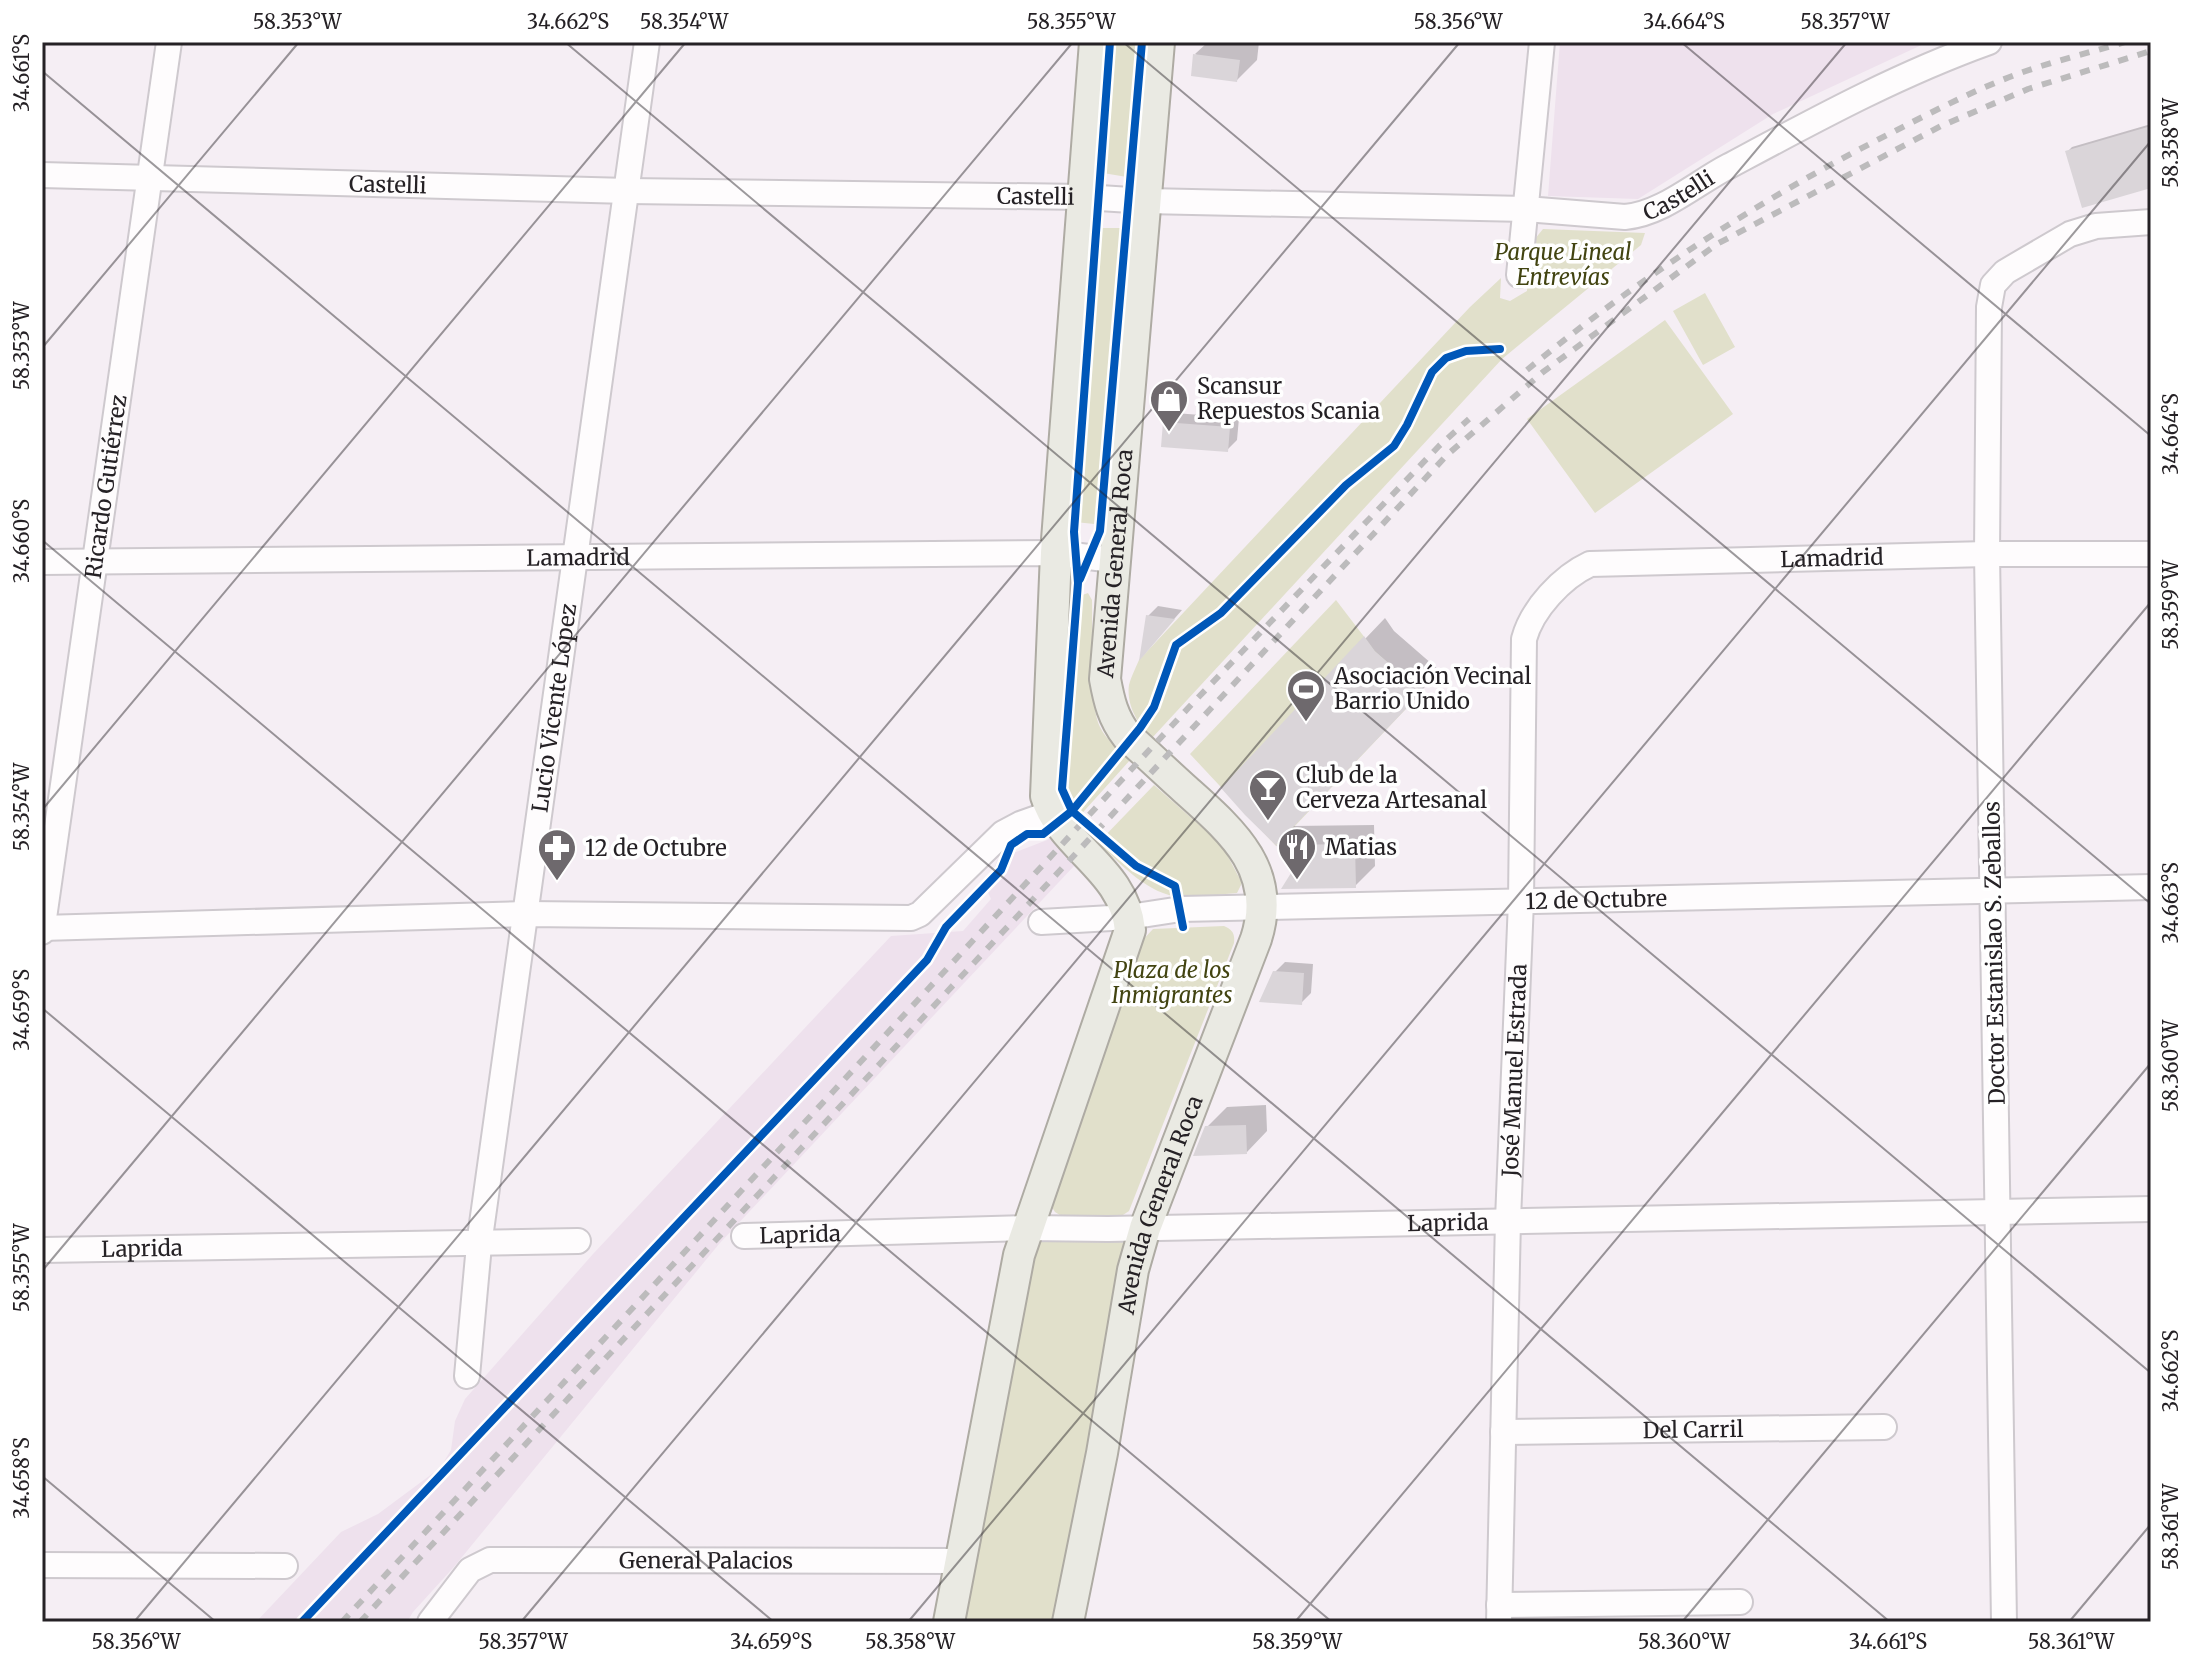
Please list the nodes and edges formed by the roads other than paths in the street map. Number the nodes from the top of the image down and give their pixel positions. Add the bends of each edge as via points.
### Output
1 (169, 42) edge
2 (647, 42) edge
3 (1095, 42) edge
4 (1159, 42) edge
5 (1542, 42) edge
6 (1989, 42) edge
7 (42, 175) edge
8 (151, 177) junction
9 (628, 191) junction
10 (1084, 197) junction
11 (1146, 201) junction
12 (1526, 209) junction
13 (2151, 222) edge
14 (1519, 275) dead end
15 (1056, 553) junction
16 (1987, 554) junction
17 (2151, 554) edge
18 (575, 555) junction
19 (97, 560) junction
20 (1113, 560) junction
21 (42, 562) edge
22 (1534, 616) joint
23 (1051, 813) junction
24 (2151, 887) edge
25 (1993, 889) junction
26 (1521, 901) junction
27 (1264, 909) junction
28 (527, 914) junction
29 (1129, 917) junction
30 (1041, 922) dead end
31 (42, 929) edge
32 (2151, 1209) edge
33 (1999, 1212) junction
34 (1508, 1220) junction
35 (1027, 1228) junction
36 (1145, 1228) junction
37 (744, 1236) dead end
38 (578, 1241) dead end
39 (479, 1245) junction
40 (42, 1250) edge
41 (467, 1376) dead end
42 (1884, 1427) dead end
43 (1503, 1432) junction
44 (960, 1561) junction
45 (42, 1565) edge
46 (285, 1566) dead end
47 (1740, 1602) dead end
48 (1499, 1614) edge
49 (430, 1622) edge
50 (949, 1622) edge
51 (1068, 1622) edge
52 (2004, 1622) edge

1 - 8 street, Ricardo Gutiérrez
2 - 9 street, Lucio Vicente López
3 - 10 main road
4 - 11 main road, Avenida General Roca
5 - 12 street
6 - 12 street, Castelli via 1886,83 1639,216
7 - 8 street, Castelli
8 - 9 street, Castelli
8 - 19 street, Ricardo Gutiérrez
9 - 10 street, Castelli
9 - 18 street, Lucio Vicente López
10 - 11 street, Castelli
10 - 15 main road
11 - 12 street, Castelli
11 - 20 main road, Avenida General Roca
12 - 14 street
13 - 16 street, Doctor Estanislao S. Zeballos via 2096,226 2070,234 2005,272 1993,285
15 - 18 street, Lamadrid
15 - 20 street, Lamadrid
15 - 23 main road via 1045,784
16 - 17 street, Lamadrid
16 - 22 street, Lamadrid via 1590,564 1570,575
16 - 25 street, Doctor Estanislao S. Zeballos
18 - 19 street, Lamadrid
18 - 28 street, Lucio Vicente López
19 - 21 street, Lamadrid
19 - 31 street, Ricardo Gutiérrez
20 - 27 main road, Avenida General Roca via 1105,679 1115,721 1241,843 1254,866
22 - 26 street, José Manuel Estrada via 1524,639
23 - 28 street via 1003,833 911,918
23 - 29 main road via 1105,872
24 - 25 street, 12 de Octubre
25 - 26 street, 12 de Octubre
25 - 33 street, Doctor Estanislao S. Zeballos
26 - 27 street, 12 de Octubre
26 - 34 street, José Manuel Estrada
27 - 29 street, 12 de Octubre via 1181,909
27 - 36 main road, Avenida General Roca
28 - 31 street
28 - 39 street, Lucio Vicente López
29 - 30 street, 12 de Octubre
29 - 35 main road via 1128,943
32 - 33 street, Laprida
33 - 34 street, Laprida
33 - 52 street, Doctor Estanislao S. Zeballos
34 - 36 street, Laprida
34 - 43 street, José Manuel Estrada
35 - 36 street, Laprida
35 - 37 street, Laprida
35 - 44 main road
36 - 51 main road, Avenida General Roca
38 - 39 street, Laprida
39 - 40 street, Laprida
39 - 41 street, Lucio Vicente López
42 - 43 street, Del Carril
43 - 48 street, José Manuel Estrada
44 - 49 street, General Palacios via 490,1560 470,1570
44 - 50 main road
45 - 46 street
47 - 48 street

